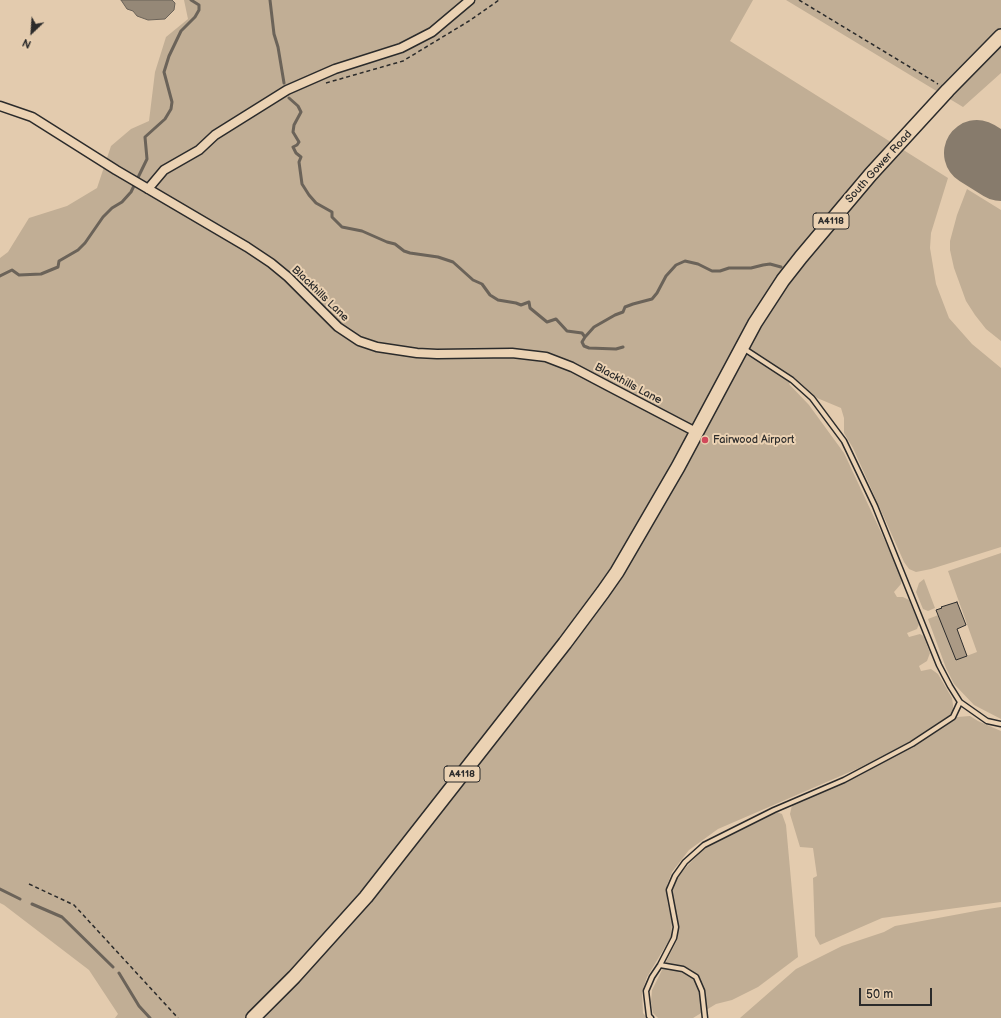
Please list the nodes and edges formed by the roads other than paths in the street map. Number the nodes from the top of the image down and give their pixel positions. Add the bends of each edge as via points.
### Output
1 (470, 0) edge
2 (1001, 36) edge
3 (0, 106) edge
4 (148, 189) junction
5 (741, 347) junction
6 (696, 432) junction
7 (960, 702) junction
8 (1001, 724) edge
9 (660, 965) junction
10 (253, 1018) edge
11 (651, 1018) edge
12 (705, 1018) edge

1 - 4 street via 432,32 401,48 335,69 287,90 215,135 199,150 164,170
2 - 5 main road, South Gower Road / A4118 via 948,90 801,257 770,299
3 - 4 street, Blackhills Lane via 32,117
4 - 6 street, Blackhills Lane via 271,263 338,327 359,341 376,347 417,353 512,353 546,357 572,367
5 - 6 main road, South Gower Road / A4118
5 - 7 lane via 792,380 812,398 844,441 875,506 940,665
6 - 10 main road, A4118 via 623,561 587,615 366,897 294,978
7 - 8 lane via 987,721
7 - 9 lane via 953,717 912,744 844,780 774,810 704,845 685,862 669,890 676,927 674,938
9 - 11 lane via 646,991
9 - 12 lane via 684,970 696,977 702,991

